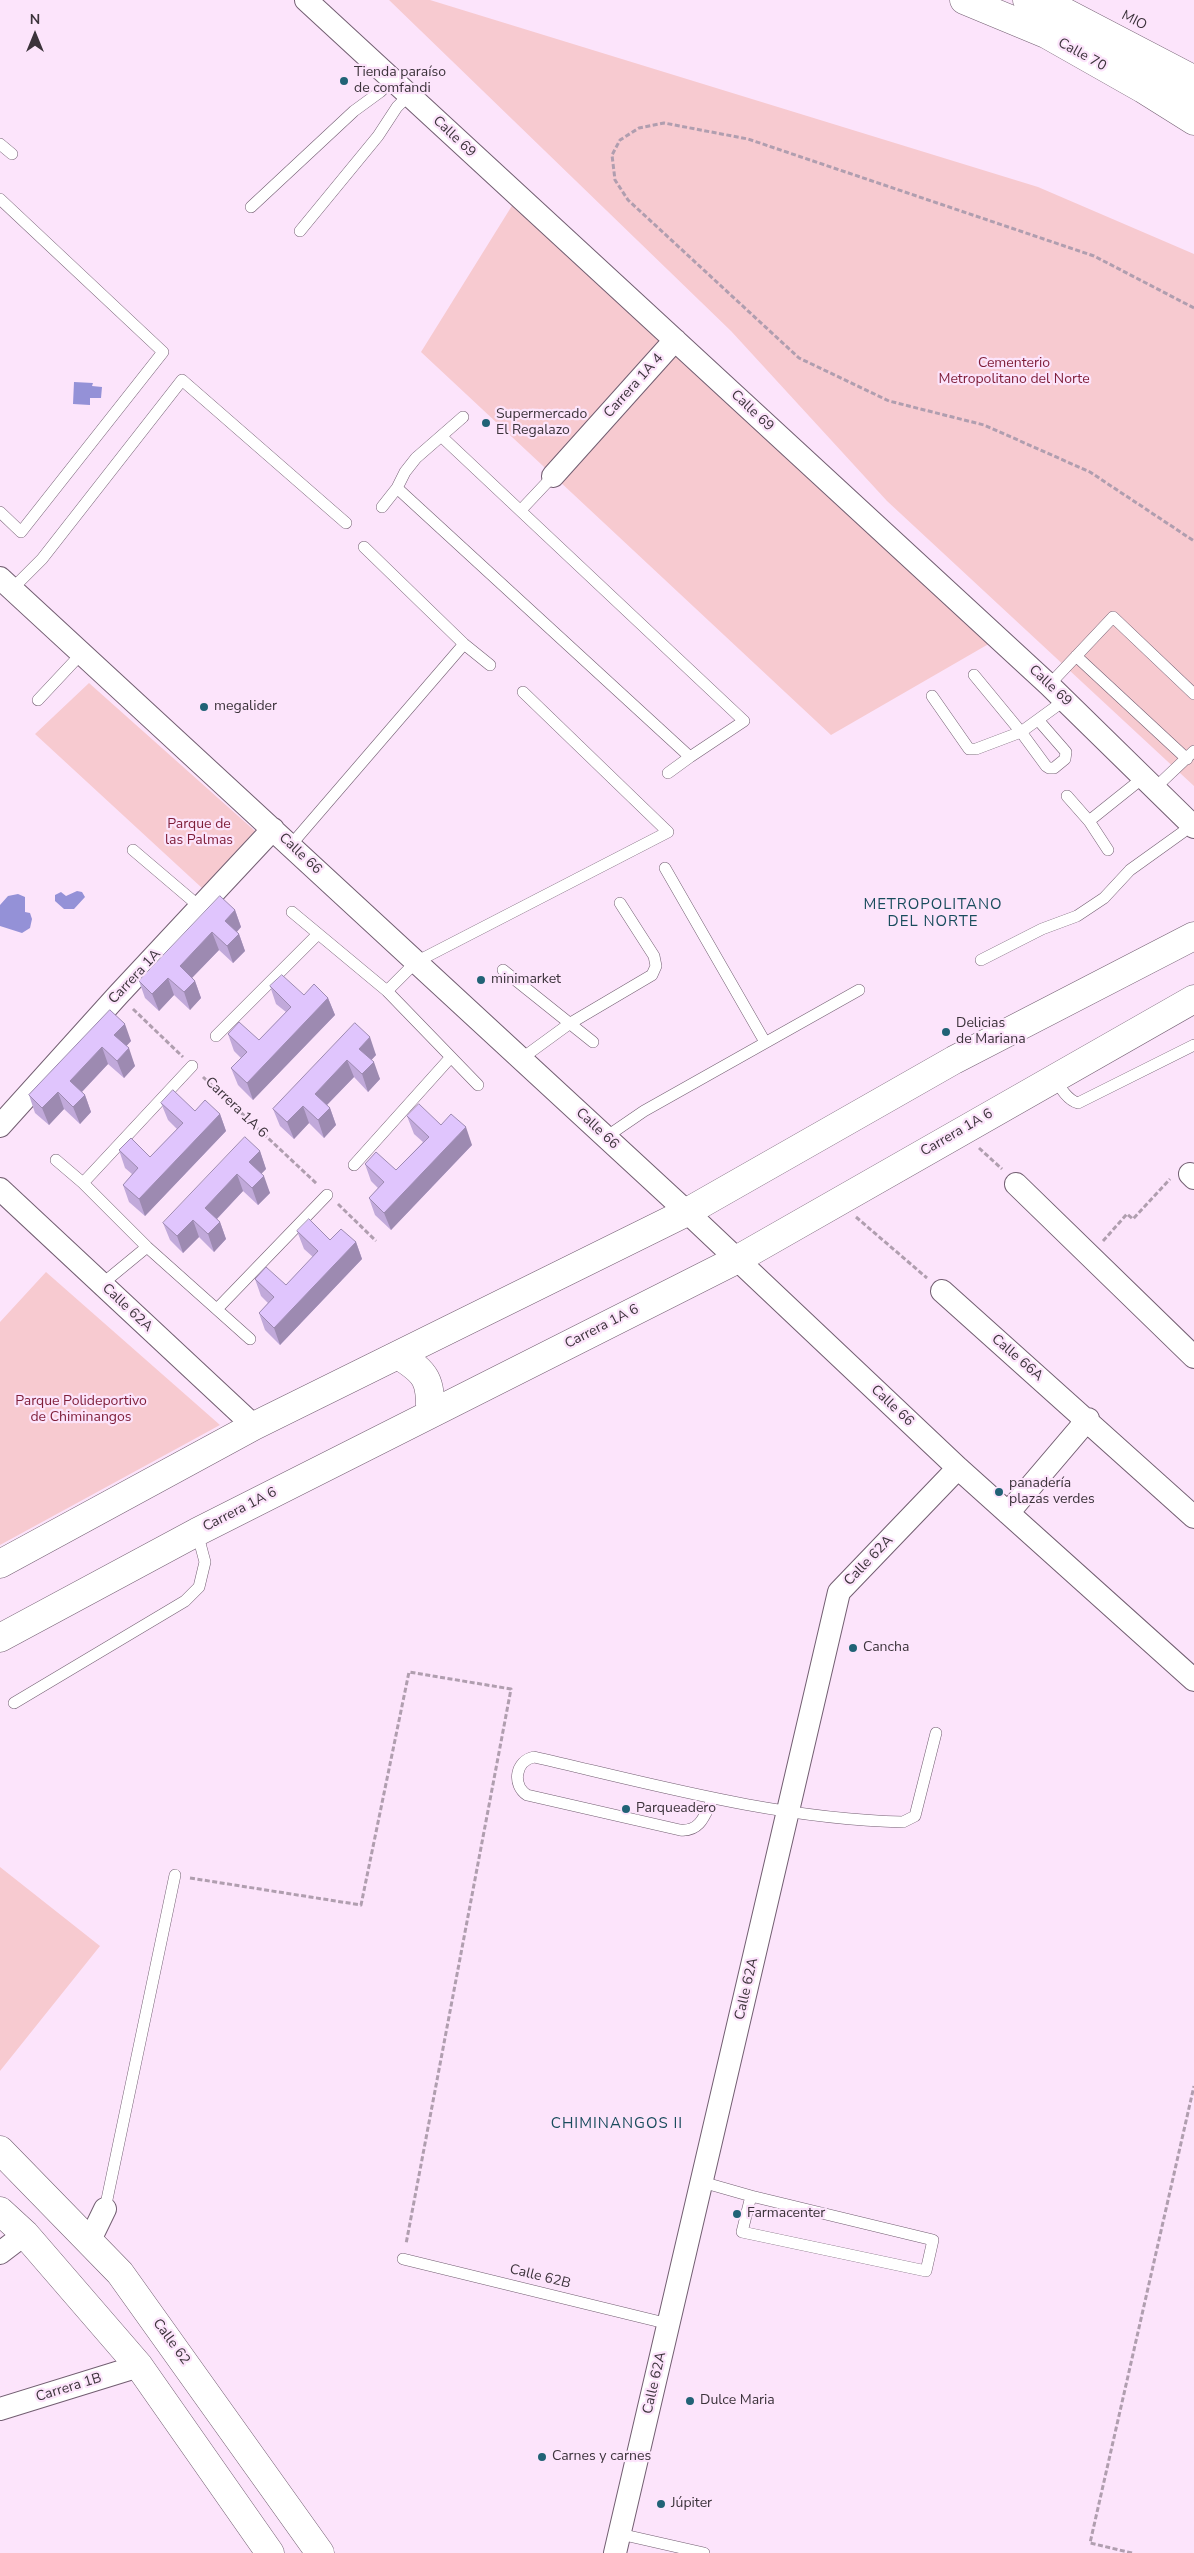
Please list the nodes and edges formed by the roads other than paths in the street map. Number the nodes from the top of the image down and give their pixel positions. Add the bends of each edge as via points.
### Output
1 (306, 0) edge
2 (964, 0) edge
3 (1027, 0) edge
4 (1060, 0) edge
5 (1194, 70) edge
6 (401, 87) junction
7 (1194, 91) edge
8 (1194, 121) edge
9 (0, 144) edge
10 (12, 154) dead end
11 (0, 199) edge
12 (251, 207) dead end
13 (300, 231) dead end
14 (675, 340) junction
15 (463, 417) dead end
16 (442, 437) junction
17 (553, 476) joint
18 (398, 488) junction
19 (382, 507) dead end
20 (521, 510) junction
21 (0, 512) edge
22 (346, 523) dead end
23 (364, 547) dead end
24 (6, 583) edge
25 (464, 644) junction
26 (82, 653) junction
27 (1076, 656) junction
28 (490, 665) dead end
29 (974, 675) dead end
30 (1049, 685) junction
31 (523, 692) dead end
32 (1194, 694) edge
33 (932, 696) dead end
34 (38, 700) dead end
35 (1065, 700) junction
36 (1039, 721) junction
37 (1021, 732) junction
38 (1190, 755) edge
39 (690, 757) junction
40 (668, 773) dead end
41 (1150, 783) junction
42 (1067, 796) dead end
43 (1089, 821) junction
44 (1190, 828) edge
45 (273, 829) junction
46 (290, 846) junction
47 (133, 850) dead end
48 (1108, 850) dead end
49 (665, 868) dead end
50 (620, 903) dead end
51 (200, 907) junction
52 (292, 912) dead end
53 (318, 934) junction
54 (1194, 936) edge
55 (981, 960) dead end
56 (416, 962) junction
57 (503, 970) dead end
58 (859, 990) dead end
59 (387, 992) junction
60 (1194, 999) edge
61 (569, 1024) junction
62 (216, 1036) dead end
63 (593, 1042) dead end
64 (765, 1042) junction
65 (1194, 1045) edge
66 (451, 1057) junction
67 (521, 1059) junction
68 (192, 1066) road end
69 (1054, 1077) junction
70 (478, 1085) dead end
71 (0, 1126) edge
72 (606, 1137) junction
73 (56, 1160) dead end
74 (354, 1165) dead end
75 (83, 1183) junction
76 (1016, 1184) road end
77 (0, 1189) edge
78 (327, 1195) road end
79 (687, 1212) junction
80 (147, 1247) junction
81 (738, 1259) junction
82 (102, 1284) junction
83 (942, 1291) road end
84 (216, 1309) junction
85 (250, 1339) dead end
86 (398, 1355) junction
87 (1194, 1357) edge
88 (430, 1414) junction
89 (1088, 1419) junction
90 (254, 1426) junction
91 (958, 1468) junction
92 (1008, 1513) junction
93 (1194, 1516) edge
94 (197, 1532) junction
95 (0, 1564) edge
96 (0, 1638) edge
97 (1194, 1680) edge
98 (14, 1703) dead end
99 (936, 1733) dead end
100 (713, 1798) junction
101 (789, 1813) junction
102 (174, 1875) road end
103 (0, 2150) edge
104 (702, 2182) junction
105 (751, 2196) junction
106 (105, 2209) joint
107 (0, 2211) edge
108 (25, 2234) junction
109 (89, 2242) junction
110 (0, 2253) edge
111 (404, 2259) road end
112 (669, 2324) junction
113 (139, 2366) junction
114 (0, 2410) edge
115 (618, 2544) edge
116 (270, 2553) edge
117 (320, 2553) edge
118 (704, 2553) edge

1 - 6 street, Calle 69
2 - 8 main road, Calle 70 via 1046,34
3 - 7 main road
4 - 5 lane, MIO
6 - 12 lane via 380,92 354,111
6 - 13 lane via 396,107 378,136
6 - 14 street, Calle 69
9 - 10 lane
11 - 21 lane via 163,352 21,532
14 - 17 street, Carrera 1A 4
14 - 30 street, Calle 69
15 - 16 lane
16 - 18 lane via 416,458
16 - 20 lane
17 - 20 lane
18 - 19 lane
18 - 39 lane
20 - 39 lane via 744,721
22 - 24 lane via 182,380 42,559
23 - 25 lane
24 - 26 street, Calle 66
25 - 28 lane
25 - 46 lane
26 - 34 lane
26 - 45 street, Calle 66
27 - 30 lane
27 - 32 lane via 1113,617
27 - 38 lane
29 - 37 lane
30 - 35 street, Calle 69
31 - 56 lane via 668,832
33 - 37 lane via 969,748 976,749
35 - 36 lane
35 - 41 street, Calle 69
36 - 37 lane
36 - 37 lane via 1066,752 1065,759 1054,768 1046,766
38 - 41 lane
39 - 40 lane
41 - 43 lane
41 - 44 street, Calle 69
42 - 43 lane
43 - 48 lane
44 - 55 lane via 1130,870 1104,898 1077,916 1042,929
45 - 46 street, Calle 66
45 - 51 street, Carrera 1A
46 - 56 street, Calle 66
47 - 51 lane
49 - 64 lane
50 - 61 lane via 654,956 656,966 652,975
51 - 71 street, Carrera 1A
52 - 53 lane
53 - 59 lane
53 - 62 lane
54 - 79 main road via 954,1060
56 - 59 lane
56 - 67 street, Calle 66
57 - 61 lane
58 - 64 lane
59 - 66 lane
60 - 69 main road, Carrera 1A 6
61 - 63 lane
61 - 67 lane
64 - 72 lane via 644,1111
65 - 69 lane via 1078,1103 1073,1102
66 - 70 lane
66 - 74 lane
67 - 72 street, Calle 66
68 - 75 lane
69 - 81 main road, Carrera 1A 6
72 - 79 street, Calle 66
73 - 75 lane
75 - 80 lane
76 - 87 street
77 - 82 street, Calle 62A
78 - 84 lane
79 - 81 street, Calle 66
79 - 86 main road
80 - 82 lane
80 - 84 lane
81 - 88 main road, Carrera 1A 6
81 - 91 street, Calle 66
82 - 90 street, Calle 62A
83 - 89 street, Calle 66A
84 - 85 lane
86 - 88 main road via 419,1368 431,1390
86 - 90 main road
88 - 94 main road, Carrera 1A 6
89 - 92 street
89 - 93 street, Calle 66A
90 - 95 main road
91 - 92 street, Calle 66
91 - 101 street, Calle 62A via 840,1592
92 - 97 street, Calle 66
94 - 96 main road, Carrera 1A 6
94 - 98 lane via 205,1562 199,1587 185,1602
99 - 101 lane via 915,1816 903,1822 880,1822
100 - 100 lane via 534,1756 521,1763 517,1783 520,1791 527,1795 690,1831 698,1827
100 - 101 lane
101 - 104 street, Calle 62A
102 - 106 lane
103 - 109 main road, Calle 62
104 - 105 lane
104 - 112 street, Calle 62A
105 - 105 lane via 742,2232 926,2271 933,2240
106 - 109 street
107 - 108 main road
108 - 110 street
108 - 113 main road
109 - 117 main road, Calle 62 via 120,2273 150,2313
111 - 112 lane, Calle 62B
112 - 115 street, Calle 62A
113 - 114 street, Carrera 1B
113 - 116 main road
115 - 118 lane

